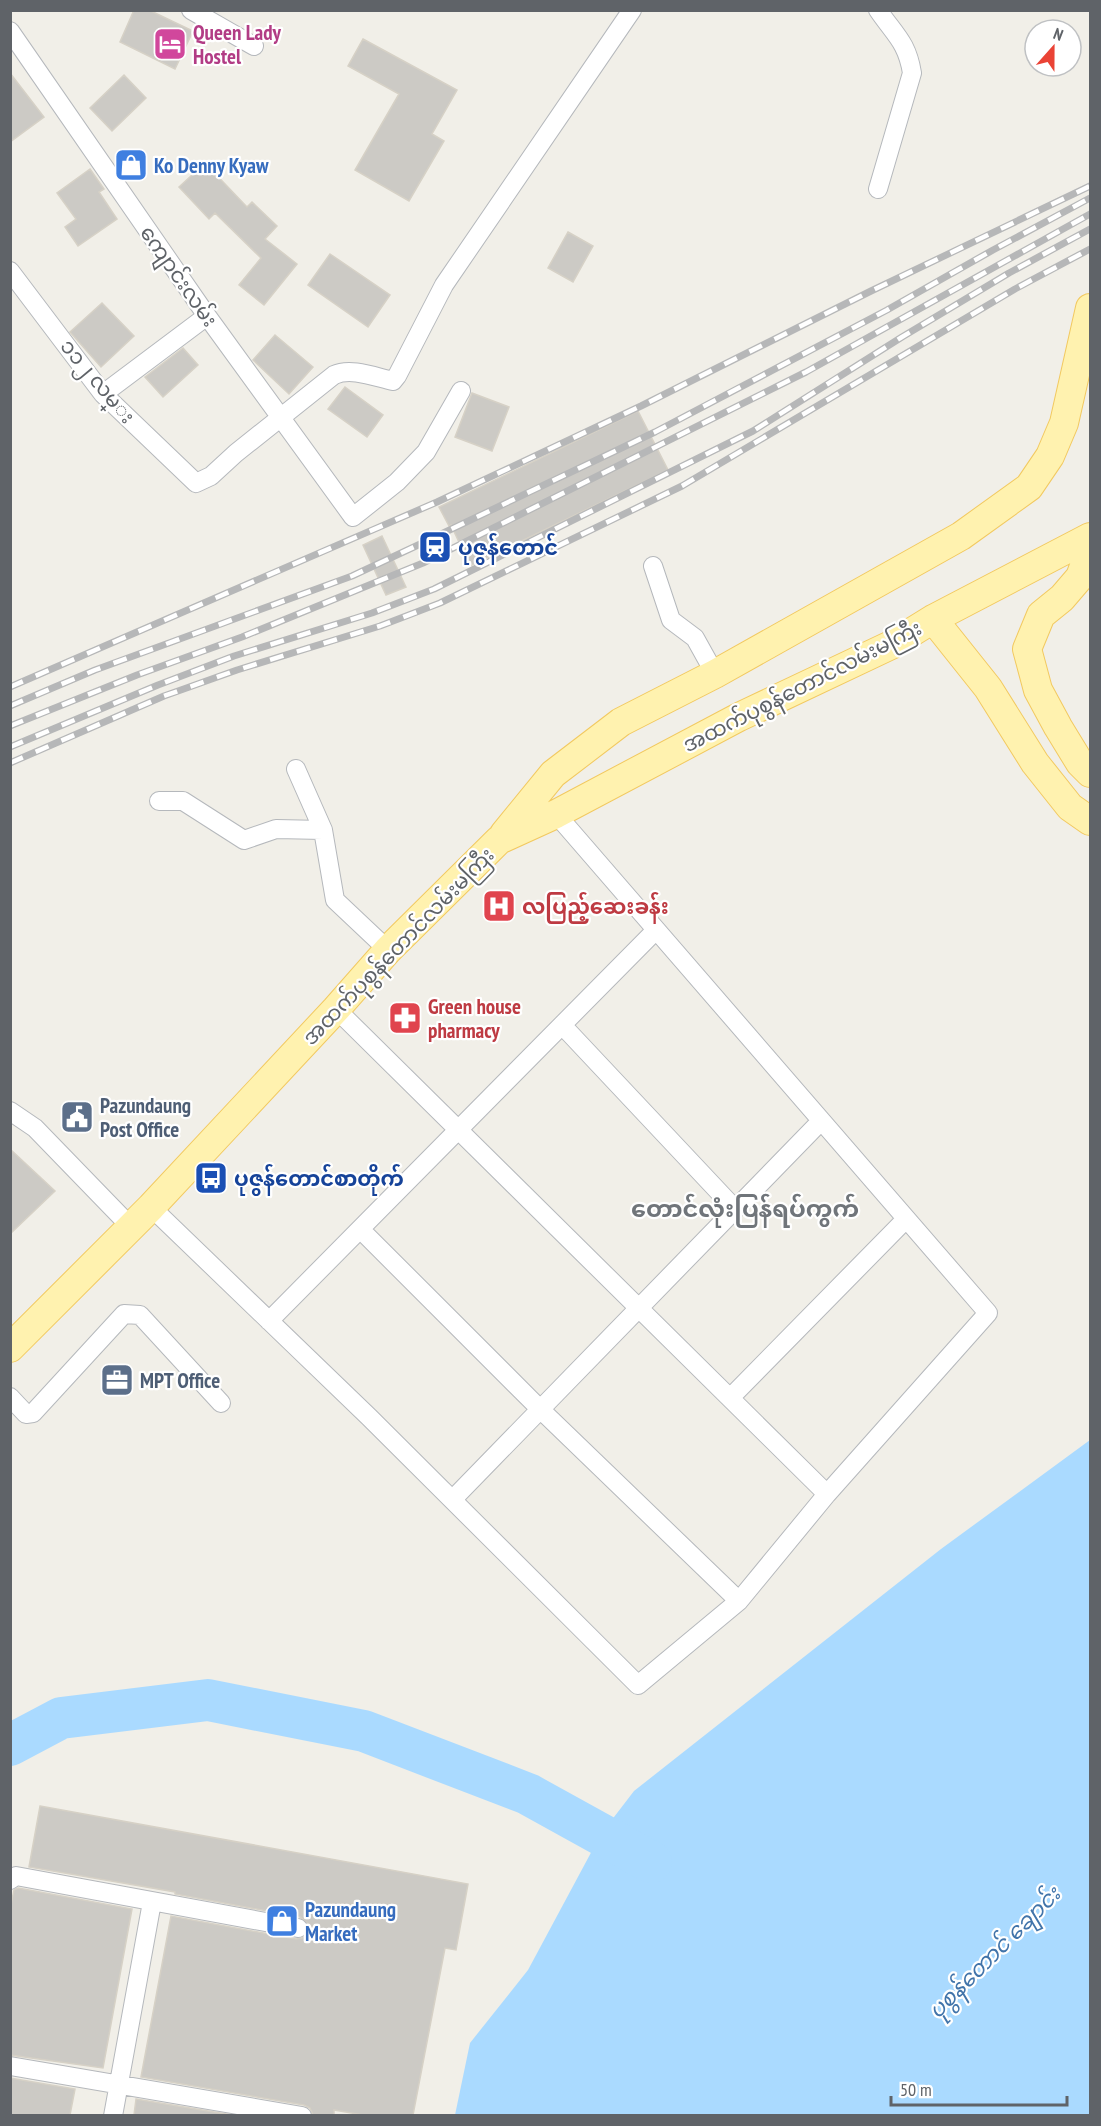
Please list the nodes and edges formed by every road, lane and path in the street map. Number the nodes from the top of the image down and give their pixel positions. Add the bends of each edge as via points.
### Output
1 (191, 10) edge
2 (632, 10) edge
3 (879, 10) edge
4 (10, 31) edge
5 (254, 46) dead end
6 (878, 189) dead end
7 (10, 271) edge
8 (1090, 308) edge
9 (207, 316) junction
10 (461, 391) dead end
11 (103, 394) junction
12 (281, 418) junction
13 (1090, 537) edge
14 (1090, 550) edge
15 (652, 566) dead end
16 (933, 619) junction
17 (715, 675) junction
18 (296, 769) dead end
19 (1090, 773) edge
20 (159, 801) dead end
21 (556, 814) junction
22 (1090, 821) edge
23 (323, 830) junction
24 (499, 840) junction
25 (656, 930) junction
26 (388, 950) junction
27 (336, 1009) junction
28 (562, 1025) junction
29 (10, 1111) edge
30 (821, 1121) junction
31 (458, 1129) junction
32 (151, 1207) junction
33 (735, 1209) junction
34 (906, 1219) junction
35 (130, 1226) junction
36 (360, 1229) junction
37 (639, 1308) junction
38 (269, 1321) junction
39 (10, 1348) edge
40 (10, 1397) edge
41 (730, 1398) junction
42 (221, 1403) dead end
43 (540, 1410) junction
44 (827, 1494) junction
45 (453, 1499) junction
46 (739, 1601) junction
47 (10, 1880) edge
48 (152, 1902) junction
49 (298, 1928) dead end
50 (10, 2066) edge
51 (118, 2085) junction
52 (113, 2115) edge
53 (302, 2115) edge

1 - 5 street
2 - 12 street via 444,285 393,381 341,372
3 - 6 street via 909,54 912,73
4 - 9 street, ကျောင်းလမ်း
7 - 11 street, ၁၁၂ လမ္း
8 - 17 main road via 1064,423 1050,456 1029,487 961,536
9 - 11 street
9 - 12 street, ကျောင်းလမ်း
10 - 12 street, ကျောင်းလမ်း via 426,452 397,482 353,517
11 - 12 street, ၁၁၂ လမ္း via 196,483 211,476
13 - 16 main road, အထက်ပုစွန်တောင်လမ်းမကြီး
14 - 19 main road via 1080,577 1041,615 1027,649 1038,690 1058,728
15 - 17 street via 671,620 695,638
16 - 21 main road, အထက်ပုစွန်တောင်လမ်းမကြီး via 891,645 739,717
16 - 22 main road via 988,688 1035,763 1070,807
17 - 24 main road via 612,728 553,774
18 - 23 street
20 - 23 street via 183,801 244,840 276,829
21 - 24 main road, အထက်ပုစွန်တောင်လမ်းမကြီး
21 - 25 street
23 - 26 street via 335,900
24 - 26 main road, အထက်ပုစွန်တောင်လမ်းမကြီး
25 - 28 street
25 - 30 street
26 - 27 main road, အထက်ပုစွန်တောင်လမ်းမကြီး
27 - 31 street
27 - 32 main road, အထက်ပုစွန်တောင်လမ်းမကြီး
28 - 31 street
28 - 33 street
29 - 35 street via 35,1128
30 - 33 street
30 - 34 street
31 - 36 street
31 - 37 street
32 - 35 main road, အထက်ပုစွန်တောင်လမ်းမကြီး
32 - 38 street
33 - 37 street
34 - 41 street
34 - 44 street via 988,1313
35 - 39 main road, အထက်ပုစွန်တောင်လမ်းမကြီး
36 - 38 street
36 - 43 street
37 - 41 street
37 - 43 street
38 - 45 street
40 - 42 street via 26,1414 33,1413 124,1314 140,1315
41 - 44 street
43 - 45 street
43 - 46 street
44 - 46 street
45 - 46 street via 638,1685
47 - 48 street via 15,1876
48 - 49 street
48 - 51 street
50 - 51 street
51 - 52 street
51 - 53 street

